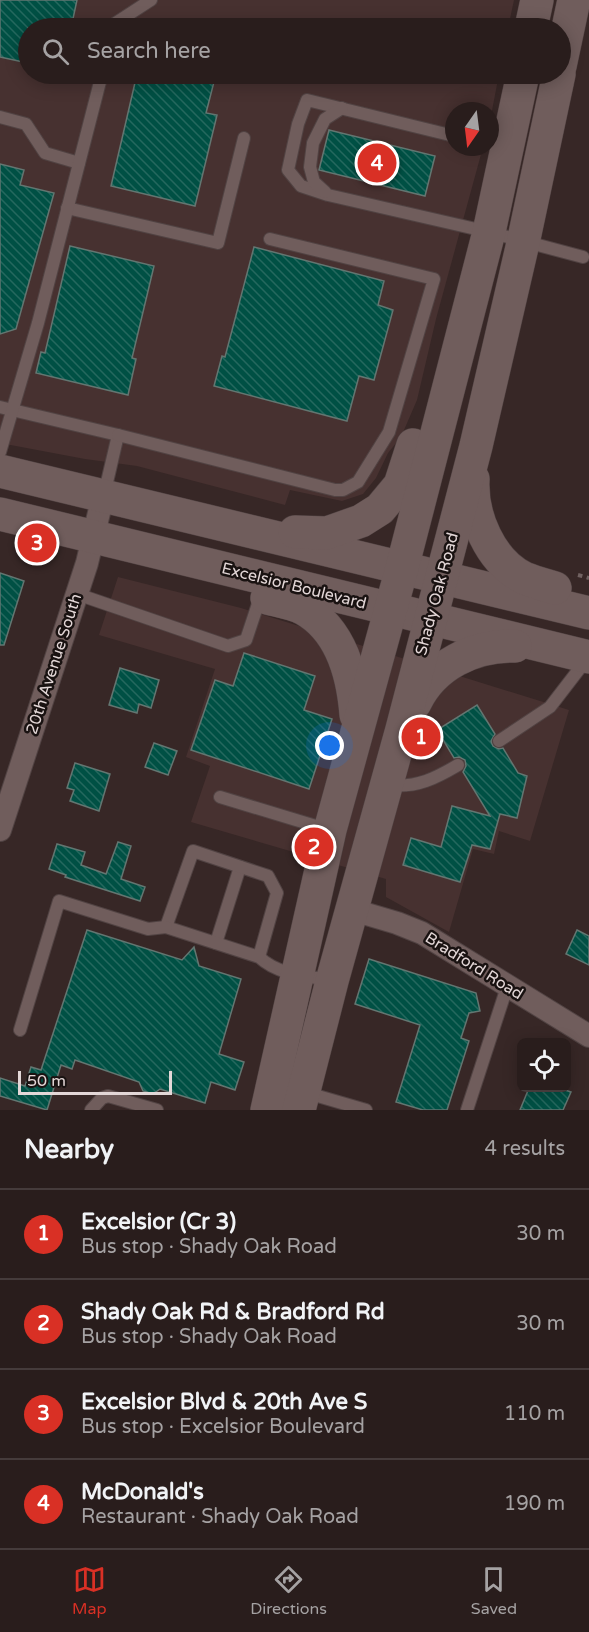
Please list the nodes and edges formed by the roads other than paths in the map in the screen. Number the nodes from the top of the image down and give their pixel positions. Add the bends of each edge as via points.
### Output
1 (151, 0) edge
2 (537, 0) edge
3 (574, 0) edge
4 (123, 18) edge
5 (533, 18) edge
6 (570, 18) edge
7 (99, 84) edge
8 (522, 84) edge
9 (554, 84) edge
10 (342, 108) junction
11 (0, 117) edge
12 (445, 134) edge
13 (244, 138) dead end
14 (519, 152) junction
15 (79, 163) junction
16 (328, 195) junction
17 (67, 208) junction
18 (489, 232) junction
19 (270, 239) dead end
20 (524, 241) junction
21 (583, 257) dead end
22 (472, 291) junction
23 (6, 408) edge
24 (118, 435) junction
25 (476, 446) junction
26 (0, 452) edge
27 (0, 471) edge
28 (103, 496) junction
29 (172, 513) junction
30 (0, 514) edge
31 (93, 537) junction
32 (402, 568) junction
33 (442, 577) junction
34 (263, 588) junction
35 (77, 594) junction
36 (589, 596) edge
37 (390, 610) junction
38 (589, 613) edge
39 (430, 620) junction
40 (547, 647) junction
41 (589, 657) edge
42 (357, 728) junction
43 (402, 729) junction
44 (499, 741) dead end
45 (458, 765) dead end
46 (387, 784) junction
47 (220, 796) dead end
48 (0, 830) edge
49 (330, 830) junction
50 (240, 867) junction
51 (353, 910) junction
52 (166, 927) junction
53 (216, 943) junction
54 (259, 957) junction
55 (297, 975) junction
56 (333, 981) junction
57 (507, 987) junction
58 (20, 1030) dead end
59 (589, 1036) edge
60 (287, 1095) edge
61 (336, 1106) edge
62 (92, 1110) edge
63 (157, 1110) edge
64 (366, 1110) edge
65 (467, 1110) edge

1 - 4 lane
2 - 5 main road
3 - 6 main road
7 - 15 lane
8 - 14 main road, Shady Oak Road
9 - 14 main road, Shady Oak Road
10 - 12 lane
10 - 16 lane via 325,119 314,143 310,167 314,182
10 - 16 lane via 307,100 288,170 301,186
11 - 15 lane via 26,124 45,153
13 - 17 lane via 218,243
14 - 18 main road, Shady Oak Road
14 - 20 main road, Shady Oak Road
15 - 17 lane
16 - 18 lane
17 - 23 lane via 38,323
18 - 20 lane
18 - 22 main road, Shady Oak Road
19 - 24 lane via 434,279 388,432 358,482 335,490
20 - 21 lane
20 - 25 main road, Shady Oak Road
22 - 29 main road via 444,332 400,485 380,509 345,528 310,534
22 - 32 main road, Shady Oak Road
23 - 24 lane
23 - 26 lane
24 - 28 lane
25 - 33 main road, Shady Oak Road
25 - 36 main road via 475,505 496,555 524,578
27 - 28 main road
28 - 29 main road
28 - 31 street, 20th Avenue South
29 - 32 main road
30 - 31 main road
31 - 34 main road via 187,578
31 - 35 street, 20th Avenue South
32 - 33 main road
32 - 37 main road, Shady Oak Road
33 - 38 main road
33 - 39 main road, Shady Oak Road
34 - 35 lane via 246,640 228,645
34 - 37 main road, Excelsior Boulevard
34 - 42 main road via 304,609 331,632 349,671
35 - 48 street, 20th Avenue South
37 - 39 main road, Excelsior Boulevard
37 - 42 main road, Shady Oak Road
39 - 40 main road, Excelsior Boulevard
39 - 43 main road, Shady Oak Road
40 - 41 main road, Excelsior Boulevard
40 - 43 main road via 497,646 459,658 422,688
41 - 44 lane via 550,708
42 - 49 main road, Shady Oak Road
43 - 46 main road, Shady Oak Road
45 - 46 lane via 431,781 408,786
46 - 51 main road, Shady Oak Road
47 - 49 lane
49 - 55 main road, Shady Oak Road
50 - 52 lane via 193,851
50 - 53 lane
50 - 54 lane via 268,876 278,893
51 - 56 main road, Shady Oak Road
51 - 57 street, Bradford Road via 422,933
52 - 53 lane
52 - 58 lane via 148,928 59,901
53 - 54 lane
54 - 55 lane via 267,965
55 - 56 lane
55 - 60 main road, Shady Oak Road
56 - 60 main road, Shady Oak Road
57 - 59 street, Bradford Road
57 - 65 lane
60 - 61 lane
61 - 64 lane
62 - 63 lane via 108,1096

